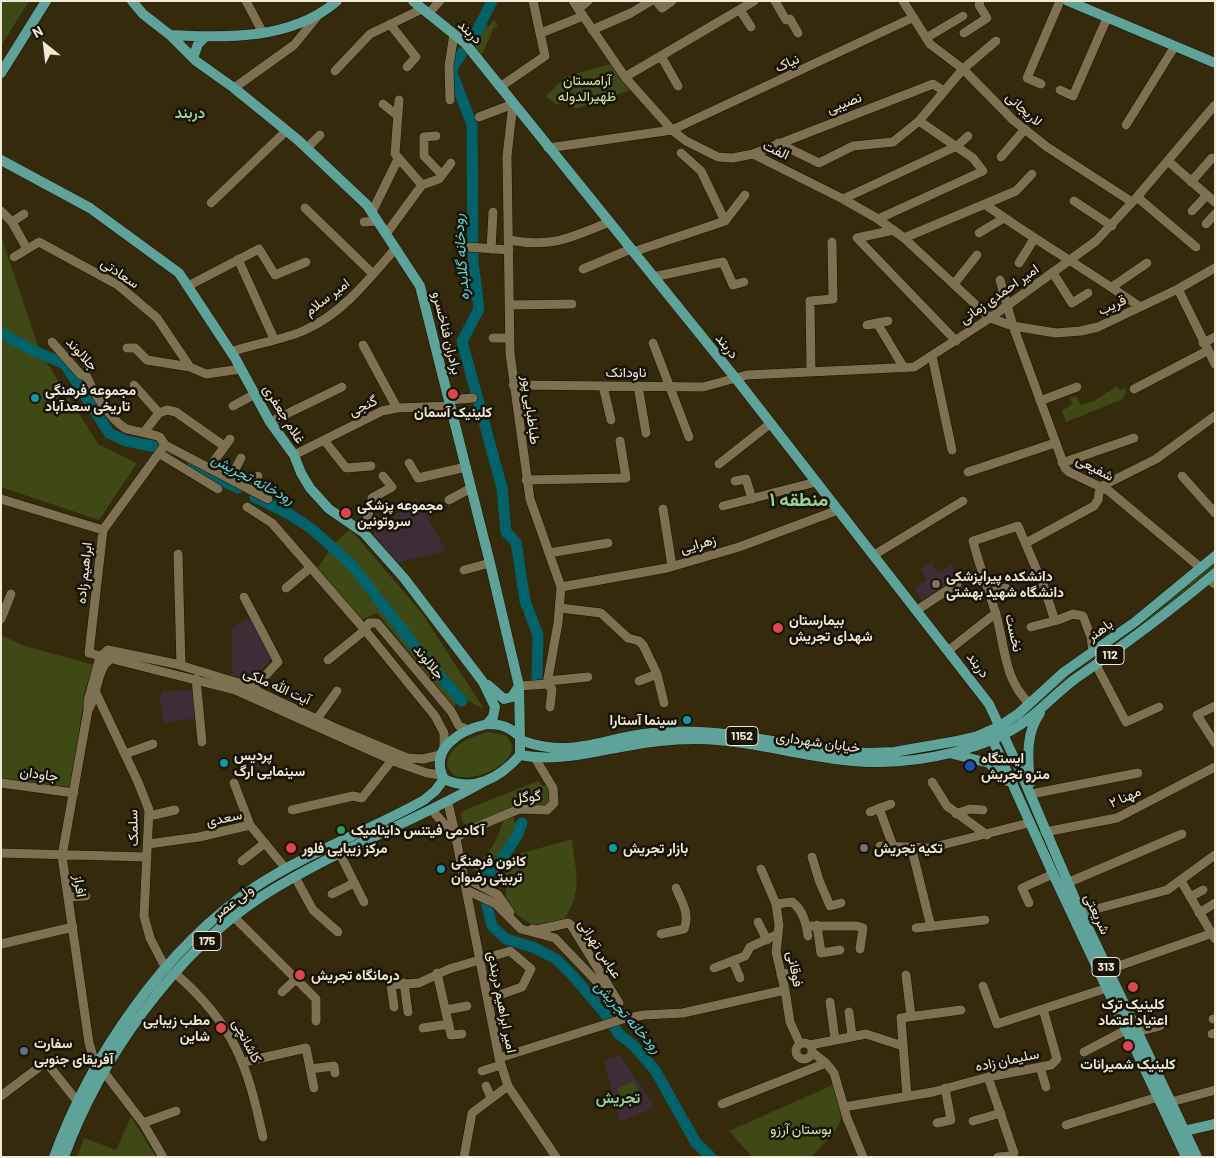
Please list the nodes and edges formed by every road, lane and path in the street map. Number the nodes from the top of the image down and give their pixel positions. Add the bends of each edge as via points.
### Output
1 (46, 1) edge
2 (132, 1) edge
3 (246, 1) edge
4 (413, 1) edge
5 (440, 1) edge
6 (533, 1) edge
7 (588, 1) edge
8 (651, 1) edge
9 (656, 1) edge
10 (672, 1) edge
11 (754, 1) edge
12 (775, 1) edge
13 (904, 1) edge
14 (980, 1) edge
15 (1060, 1) edge
16 (1068, 1) edge
17 (334, 2) edge
18 (1089, 5) edge
19 (578, 9) edge
20 (740, 10) junction
21 (425, 11) junction
22 (321, 12) junction
23 (963, 16) dead end
24 (912, 18) junction
25 (1107, 18) junction
26 (390, 24) junction
27 (751, 28) dead end
28 (592, 30) junction
29 (263, 33) junction
30 (540, 33) junction
31 (798, 33) dead end
32 (170, 34) junction
33 (454, 34) junction
34 (964, 34) dead end
35 (205, 37) junction
36 (926, 38) junction
37 (996, 41) dead end
38 (1175, 46) junction
39 (661, 56) junction
40 (193, 58) junction
41 (1215, 63) edge
42 (407, 67) dead end
43 (962, 69) junction
44 (335, 71) dead end
45 (1, 74) edge
46 (625, 77) junction
47 (1041, 84) dead end
48 (678, 86) dead end
49 (500, 87) junction
50 (234, 88) junction
51 (1060, 90) dead end
52 (944, 91) junction
53 (399, 100) dead end
54 (450, 100) dead end
55 (383, 104) dead end
56 (513, 104) junction
57 (1215, 105) edge
58 (398, 116) junction
59 (479, 117) dead end
60 (919, 121) junction
61 (1126, 125) dead end
62 (1024, 129) junction
63 (672, 130) junction
64 (286, 131) junction
65 (320, 134) dead end
66 (436, 136) dead end
67 (968, 136) dead end
68 (778, 143) junction
69 (957, 146) junction
70 (307, 148) junction
71 (548, 148) junction
72 (681, 153) dead end
73 (753, 154) junction
74 (1001, 157) dead end
75 (1212, 158) dead end
76 (1, 160) edge
77 (398, 160) junction
78 (1168, 161) junction
79 (451, 163) dead end
80 (1032, 174) dead end
81 (442, 175) junction
82 (1191, 182) junction
83 (422, 185) junction
84 (745, 195) dead end
85 (1206, 195) junction
86 (843, 199) junction
87 (1135, 199) junction
88 (1074, 201) dead end
89 (1215, 202) edge
90 (211, 203) dead end
91 (986, 205) junction
92 (304, 208) dead end
93 (1, 211) edge
94 (1192, 211) dead end
95 (494, 212) dead end
96 (24, 214) dead end
97 (1215, 214) edge
98 (375, 216) junction
99 (1004, 218) junction
100 (878, 219) junction
101 (12, 222) junction
102 (364, 222) dead end
103 (609, 222) junction
104 (725, 222) junction
105 (1206, 224) dead end
106 (1112, 226) junction
107 (894, 230) junction
108 (979, 233) dead end
109 (386, 234) junction
110 (904, 238) junction
111 (1034, 239) junction
112 (509, 240) junction
113 (832, 242) dead end
114 (1196, 247) dead end
115 (473, 248) dead end
116 (27, 249) junction
117 (395, 249) junction
118 (491, 249) junction
119 (509, 250) junction
120 (632, 251) junction
121 (977, 255) dead end
122 (14, 257) dead end
123 (238, 259) junction
124 (1071, 260) junction
125 (306, 262) dead end
126 (1019, 263) dead end
127 (1147, 263) dead end
128 (1215, 268) edge
129 (582, 269) dead end
130 (1053, 273) junction
131 (373, 274) junction
132 (653, 277) junction
133 (1000, 280) dead end
134 (744, 282) dead end
135 (954, 284) junction
136 (188, 286) junction
137 (1112, 288) junction
138 (1178, 289) junction
139 (1088, 293) dead end
140 (572, 304) dead end
141 (510, 305) junction
142 (1007, 305) junction
143 (1140, 307) junction
144 (990, 318) junction
145 (888, 322) dead end
146 (877, 323) junction
147 (867, 325) dead end
148 (1013, 326) junction
149 (1215, 337) edge
150 (493, 338) dead end
151 (510, 338) junction
152 (274, 339) junction
153 (956, 341) junction
154 (52, 342) dead end
155 (653, 344) dead end
156 (363, 345) dead end
157 (1205, 347) junction
158 (128, 348) dead end
159 (231, 352) junction
160 (932, 356) junction
161 (1215, 364) edge
162 (190, 367) junction
163 (904, 368) junction
164 (241, 369) junction
165 (811, 371) junction
166 (737, 380) junction
167 (134, 385) dead end
168 (513, 385) junction
169 (603, 386) junction
170 (638, 386) junction
171 (669, 386) junction
172 (342, 387) dead end
173 (1076, 387) dead end
174 (1134, 389) dead end
175 (255, 394) junction
176 (473, 398) dead end
177 (1040, 401) junction
178 (450, 403) junction
179 (233, 406) dead end
180 (397, 408) junction
181 (159, 413) junction
182 (1215, 416) edge
183 (610, 420) dead end
184 (270, 422) junction
185 (771, 423) junction
186 (146, 431) junction
187 (646, 433) dead end
188 (689, 437) dead end
189 (1134, 438) dead end
190 (230, 439) dead end
191 (324, 440) junction
192 (620, 441) dead end
193 (1055, 443) junction
194 (165, 445) junction
195 (224, 446) junction
196 (952, 450) dead end
197 (160, 454) junction
198 (294, 455) junction
199 (241, 458) dead end
200 (409, 463) dead end
201 (1062, 463) junction
202 (719, 464) dead end
203 (371, 466) dead end
204 (466, 467) junction
205 (209, 468) junction
206 (968, 472) dead end
207 (258, 476) dead end
208 (382, 476) dead end
209 (1182, 476) dead end
210 (230, 479) junction
211 (526, 480) junction
212 (735, 481) dead end
213 (816, 482) junction
214 (1100, 487) junction
215 (472, 488) junction
216 (218, 489) dead end
217 (254, 492) junction
218 (1, 498) edge
219 (268, 499) dead end
220 (752, 499) junction
221 (449, 500) dead end
222 (963, 501) dead end
223 (723, 506) dead end
224 (247, 507) dead end
225 (663, 509) dead end
226 (838, 510) junction
227 (1215, 513) edge
228 (103, 530) junction
229 (364, 533) junction
230 (608, 543) dead end
231 (1026, 543) junction
232 (549, 553) junction
233 (178, 554) dead end
234 (874, 555) junction
235 (1215, 556) edge
236 (490, 563) junction
237 (672, 566) junction
238 (310, 568) junction
239 (1201, 568) junction
240 (464, 570) dead end
241 (1212, 579) edge
242 (957, 584) dead end
243 (561, 587) junction
244 (286, 588) dead end
245 (1006, 588) dead end
246 (989, 592) junction
247 (11, 594) dead end
248 (244, 597) dead end
249 (560, 608) junction
250 (917, 610) junction
251 (1091, 610) dead end
252 (996, 613) junction
253 (1082, 614) junction
254 (1, 619) edge
255 (1058, 620) junction
256 (1031, 627) dead end
257 (365, 630) junction
258 (949, 650) junction
259 (1093, 651) junction
260 (89, 653) joint
261 (100, 657) junction
262 (111, 659) junction
263 (328, 660) dead end
264 (181, 665) junction
265 (1096, 665) junction
266 (657, 674) junction
267 (588, 677) dead end
268 (196, 679) junction
269 (639, 681) dead end
270 (483, 682) junction
271 (547, 683) junction
272 (519, 686) junction
273 (253, 689) junction
274 (337, 691) dead end
275 (96, 693) junction
276 (664, 703) dead end
277 (1029, 703) junction
278 (1045, 705) junction
279 (1215, 706) edge
280 (1159, 707) dead end
281 (550, 708) dead end
282 (88, 710) junction
283 (317, 719) junction
284 (487, 724) junction
285 (469, 730) junction
286 (1002, 730) junction
287 (991, 736) junction
288 (520, 738) junction
289 (202, 742) dead end
290 (1215, 743) edge
291 (153, 744) dead end
292 (442, 752) junction
293 (125, 754) junction
294 (947, 754) junction
295 (520, 755) junction
296 (535, 758) junction
297 (392, 760) junction
298 (1213, 771) edge
299 (1138, 773) dead end
300 (1022, 775) junction
301 (442, 777) junction
302 (1010, 779) junction
303 (483, 782) junction
304 (932, 782) dead end
305 (1, 783) edge
306 (234, 783) dead end
307 (74, 793) junction
308 (1016, 794) junction
309 (1031, 794) junction
310 (448, 803) junction
311 (891, 804) dead end
312 (175, 810) dead end
313 (292, 810) dead end
314 (432, 810) junction
315 (983, 810) dead end
316 (956, 814) junction
317 (149, 816) junction
318 (451, 818) junction
319 (1029, 823) junction
320 (250, 824) junction
321 (470, 830) junction
322 (1045, 832) junction
323 (1182, 834) dead end
324 (986, 835) junction
325 (456, 838) junction
326 (265, 843) junction
327 (148, 844) junction
328 (880, 846) dead end
329 (893, 846) junction
330 (911, 846) junction
331 (1, 853) edge
332 (340, 854) junction
333 (1215, 855) edge
334 (62, 856) junction
335 (147, 857) junction
336 (812, 857) dead end
337 (242, 861) dead end
338 (286, 869) junction
339 (761, 870) dead end
340 (1053, 874) junction
341 (295, 877) junction
342 (464, 877) junction
343 (1181, 881) junction
344 (354, 883) junction
345 (1067, 883) junction
346 (676, 888) dead end
347 (466, 890) junction
348 (1203, 890) dead end
349 (332, 894) dead end
350 (86, 896) dead end
351 (68, 897) junction
352 (1190, 897) junction
353 (497, 900) junction
354 (364, 902) dead end
355 (841, 903) dead end
356 (1029, 903) dead end
357 (1215, 903) edge
358 (776, 904) junction
359 (1081, 913) junction
360 (1199, 913) junction
361 (234, 917) junction
362 (985, 920) dead end
363 (758, 922) dead end
364 (816, 925) junction
365 (807, 926) junction
366 (72, 927) junction
367 (930, 927) junction
368 (916, 928) dead end
369 (338, 932) dead end
370 (661, 934) dead end
371 (778, 934) junction
372 (808, 936) dead end
373 (1212, 936) edge
374 (766, 940) junction
375 (1, 944) edge
376 (860, 949) dead end
377 (840, 950) dead end
378 (733, 960) junction
379 (480, 961) junction
380 (714, 968) dead end
381 (166, 969) junction
382 (1108, 970) junction
383 (438, 973) junction
384 (176, 974) junction
385 (781, 975) junction
386 (906, 975) dead end
387 (740, 978) dead end
388 (296, 979) junction
389 (793, 979) dead end
390 (404, 983) junction
391 (983, 986) dead end
392 (1107, 988) junction
393 (785, 990) junction
394 (282, 992) dead end
395 (502, 994) dead end
396 (830, 1002) dead end
397 (394, 1006) dead end
398 (467, 1006) dead end
399 (1043, 1008) junction
400 (446, 1010) junction
401 (961, 1010) dead end
402 (408, 1012) dead end
403 (849, 1012) dead end
404 (912, 1016) junction
405 (626, 1019) junction
406 (316, 1021) dead end
407 (449, 1024) junction
408 (1160, 1026) dead end
409 (424, 1028) dead end
410 (1126, 1030) junction
411 (1137, 1032) junction
412 (462, 1034) dead end
413 (852, 1036) junction
414 (835, 1040) junction
415 (800, 1044) junction
416 (903, 1046) junction
417 (811, 1049) junction
418 (1084, 1052) dead end
419 (244, 1062) junction
420 (500, 1062) junction
421 (826, 1063) junction
422 (1040, 1067) junction
423 (100, 1069) junction
424 (310, 1069) junction
425 (482, 1071) dead end
426 (335, 1073) dead end
427 (988, 1077) junction
428 (486, 1086) dead end
429 (508, 1086) junction
430 (1046, 1087) dead end
431 (314, 1088) dead end
432 (945, 1088) junction
433 (1215, 1090) edge
434 (1, 1096) edge
435 (907, 1096) junction
436 (1158, 1097) junction
437 (491, 1098) junction
438 (77, 1101) junction
439 (1171, 1102) junction
440 (722, 1104) dead end
441 (844, 1107) junction
442 (176, 1111) dead end
443 (1001, 1113) junction
444 (973, 1121) dead end
445 (142, 1123) junction
446 (937, 1123) dead end
447 (1215, 1124) edge
448 (1066, 1125) dead end
449 (1184, 1131) junction
450 (263, 1137) dead end
451 (54, 1157) edge
452 (64, 1157) edge
453 (163, 1157) edge
454 (464, 1157) edge
455 (556, 1157) edge
456 (863, 1157) edge
457 (1000, 1157) edge
458 (1186, 1157) edge
459 (1197, 1157) edge

1 - 45 main road
2 - 32 main road via 142,14
3 - 29 street
4 - 21 main road, دربند
5 - 21 street
6 - 30 street
7 - 19 street
8 - 28 street
9 - 10 street via 662,8
11 - 20 street
12 - 31 street
13 - 24 street, لاریجانی
14 - 34 street via 987,18
15 - 47 street via 1027,78
16 - 18 main road
17 - 22 main road
18 - 25 main road
19 - 28 street, الفت
19 - 30 street
20 - 27 street
20 - 39 street
21 - 26 street
21 - 33 main road, دربند
22 - 29 main road via 286,28
22 - 50 street via 294,45
23 - 36 street
24 - 36 street, لاریجانی
24 - 63 street, نیاک
25 - 38 main road
25 - 51 street via 1073,96
26 - 42 street via 416,57
26 - 44 street via 370,34
28 - 46 street, الفت
29 - 35 main road
30 - 49 street via 545,56
32 - 35 main road
32 - 40 main road, برادران فناخسرو
33 - 49 main road, دربند
33 - 54 street via 449,66
35 - 40 main road via 198,44
36 - 43 street, لاریجانی
37 - 43 street
38 - 41 main road
38 - 61 street
39 - 46 street
39 - 48 street
40 - 50 main road, برادران فناخسرو
43 - 52 street
43 - 62 street, لاریجانی
46 - 63 street, الفت
49 - 56 main road, دربند
50 - 64 main road, برادران فناخسرو
52 - 60 street
52 - 68 street, نصیبی via 933,84
53 - 58 street
55 - 58 street
56 - 59 street
56 - 71 main road, دربند
56 - 112 street, طباطبایی پور via 507,156
57 - 78 street, امیر احمدی زمانی
58 - 77 street via 394,149
60 - 68 street via 893,142 853,146 819,163
60 - 69 street
62 - 74 street
62 - 87 street, لاریجانی via 1047,147
63 - 71 street, نیاک
63 - 73 street, الفت via 701,150 718,157
64 - 70 main road, برادران فناخسرو
64 - 90 street
65 - 70 street
66 - 81 street via 424,136 425,158
67 - 69 street
68 - 73 street, نصیبی
69 - 86 street
69 - 100 street via 983,171
70 - 98 main road, برادران فناخسرو
71 - 103 main road, دربند
72 - 104 street via 701,171
73 - 86 street, الفت
75 - 82 street
76 - 136 main road, غلام جعفری via 90,208 179,273
77 - 83 street
77 - 98 street
78 - 82 street
78 - 87 street, امیر احمدی زمانی
79 - 81 street
80 - 91 street via 1016,191
81 - 83 street
82 - 85 street
83 - 109 street
84 - 104 street
85 - 89 street
85 - 94 street
86 - 100 street, الفت
87 - 106 street, امیر احمدی زمانی
87 - 114 street, لاریجانی
88 - 106 street
91 - 99 street
91 - 110 street
92 - 131 street
93 - 101 street
95 - 118 street
96 - 101 street
97 - 105 street
98 - 102 street
98 - 109 main road, برادران فناخسرو
99 - 108 street
99 - 111 street
100 - 107 street, الفت
101 - 116 street
103 - 112 street via 559,242
103 - 120 main road, دربند
104 - 120 street
106 - 124 street, امیر احمدی زمانی
107 - 110 street, الفت
107 - 153 street via 858,238
109 - 117 main road, برادران فناخسرو
110 - 135 street, الفت
111 - 124 street
111 - 126 street
112 - 119 street, طباطبایی پور
113 - 165 street via 833,299 810,301
115 - 118 street
116 - 122 street, سعادتی
116 - 162 street, سعادتی via 39,242 118,285 156,318
117 - 131 street, امیر سلام
117 - 178 main road, برادران فناخسرو via 420,286
118 - 119 street
119 - 141 street, طباطبایی پور
120 - 129 street
120 - 132 main road, دربند
121 - 135 street
123 - 125 street via 259,249 275,275
123 - 136 street
123 - 152 street
124 - 130 street, امیر احمدی زمانی
124 - 137 street
127 - 137 street
128 - 138 street, قریب
130 - 139 street via 1072,303
130 - 142 street, امیر احمدی زمانی
131 - 152 street, امیر سلام via 355,295 324,320 303,331
132 - 134 street via 723,262 733,285
132 - 166 main road, دربند
133 - 142 street, شفیعی
135 - 144 street, الفت
136 - 159 main road, غلام جعفری
137 - 143 street
138 - 143 street, قریب
138 - 157 street
140 - 141 street
141 - 151 street, طباطبایی پور
142 - 144 street, امیر احمدی زمانی
142 - 148 street, شفیعی
143 - 148 street, قریب via 1081,332 1056,333
144 - 148 street
144 - 153 street, امیر احمدی زمانی
145 - 146 street
146 - 147 street
146 - 163 street
148 - 177 street, شفیعی
149 - 157 street
150 - 151 street
151 - 168 street, طباطبایی پور
152 - 159 street, امیر سلام
153 - 160 street, امیر احمدی زمانی
154 - 186 street, جلالوند via 81,376 87,377 101,403 120,424 126,429
155 - 171 street
156 - 180 street
157 - 161 street
157 - 174 street
158 - 162 street via 135,348 148,360
159 - 164 main road, غلام جعفری
160 - 163 street, امیر احمدی زمانی via 914,367
160 - 196 street
162 - 164 street via 210,375
163 - 165 street, امیر احمدی زمانی
164 - 175 main road, غلام جعفری
165 - 166 street, امیر احمدی زمانی via 747,376
166 - 171 street, ناودانک via 703,387
166 - 185 main road, دربند
167 - 181 street
168 - 169 street, ناودانک
168 - 211 street, طباطبایی پور
169 - 170 street, ناودانک
169 - 183 street
170 - 171 street, ناودانک
170 - 187 street
171 - 188 street
172 - 184 street
173 - 177 street
175 - 179 street
175 - 184 main road, غلام جعفری
176 - 178 street, گنجی
177 - 193 street, شفیعی
178 - 180 street, گنجی
178 - 204 main road, برادران فناخسرو
180 - 191 street, گنجی via 382,411
181 - 186 street
181 - 195 street via 167,410 176,412
182 - 214 street via 1156,459
184 - 198 main road, غلام جعفری
185 - 202 street
185 - 213 main road, دربند
186 - 194 street, جلالوند via 160,437
189 - 201 street
190 - 195 street
191 - 198 street, گنجی
191 - 203 street via 346,468
192 - 211 street via 626,478
193 - 201 street, شفیعی
193 - 206 street
194 - 197 street
194 - 205 street, جلالوند
195 - 205 street
197 - 216 street
197 - 228 street, ابراهیم زاده
198 - 229 main road, غلام جعفری via 306,480 329,510
199 - 210 street
200 - 204 street via 418,478
201 - 214 street, شفیعی via 1069,472
204 - 215 main road, برادران فناخسرو
205 - 210 street, جلالوند
207 - 217 street
208 - 229 street via 392,487 372,498
209 - 227 street
210 - 217 street, جلالوند
211 - 232 street, طباطبایی پور
212 - 220 street via 746,479
213 - 220 street
213 - 226 main road, دربند
214 - 231 street via 1094,506
214 - 239 street, شفیعی via 1109,491
215 - 221 street
215 - 236 main road, برادران فناخسرو
217 - 219 street, جلالوند
218 - 228 street
220 - 223 street
222 - 234 street
224 - 238 street via 272,523
225 - 237 street
226 - 234 main road, دربند
226 - 237 street, زهرایی via 740,547
228 - 260 street, ابراهیم زاده
229 - 270 main road, غلام جعفری via 404,578
230 - 232 street
231 - 246 street, نخست via 1018,526 973,541
231 - 255 street via 1054,618
232 - 243 street, طباطبایی پور
233 - 264 street
234 - 250 main road, دربند
235 - 239 main road, باهنر / 112
236 - 240 street
236 - 272 main road, برادران فناخسرو
237 - 243 street, زهرایی
238 - 244 street
238 - 257 street
239 - 259 main road, باهنر / 112 via 1135,622
241 - 265 main road, باهنر / 112
242 - 250 street
243 - 249 street, طباطبایی پور
245 - 246 street
246 - 252 street, نخست
247 - 254 street
248 - 273 street via 278,662
249 - 266 street via 601,613 628,638 644,645
249 - 271 street, طباطبایی پور
250 - 258 main road, دربند
251 - 253 street
252 - 258 street
252 - 277 street, نخست via 1010,677 1020,695
253 - 255 street
253 - 259 street
255 - 256 street
257 - 263 street
257 - 285 street, جلالوند via 373,622 381,626 451,711 459,726
257 - 292 street via 435,716 444,733
258 - 286 main road, دربند via 989,704
259 - 277 main road, باهنر / 112
260 - 261 street, آیت الله ملکی
261 - 262 street, آیت الله ملکی
261 - 264 street, آیت الله ملکی via 108,650
261 - 282 street, افراز
262 - 268 street, آیت الله ملکی
262 - 275 street, افراز via 100,675
264 - 273 street, آیت الله ملکی
265 - 278 main road, باهنر / 112
265 - 280 street via 1126,722
266 - 269 street
266 - 276 street
267 - 271 street
268 - 289 street
268 - 297 street, آیت الله ملکی via 235,690
270 - 272 main road via 504,699 512,697
270 - 284 main road, غلام جعفری via 495,707
271 - 272 street
271 - 281 street, طباطبایی پور via 552,689
272 - 288 main road, برادران فناخسرو
273 - 283 street, آیت الله ملکی
274 - 283 street
275 - 282 street, افراز
275 - 293 street, سلمک
277 - 286 main road, باهنر / 112
278 - 286 main road, باهنر / 112
278 - 309 main road via 1031,730 1028,748
279 - 290 street via 1197,715
282 - 307 street, افراز
283 - 292 street, آیت الله ملکی via 407,758 423,759
284 - 285 main road
284 - 288 main road via 508,728
285 - 292 main road
286 - 287 main road, 1152
286 - 300 main road, شریعتی / 313
287 - 288 main road, خیابان شهرداری / 1152 via 894,752 868,753 701,730 642,734 558,750 541,748
287 - 294 main road, خیابان شهرداری / 1152 via 967,749
287 - 302 main road, شریعتی / 313
288 - 295 main road
291 - 293 street
292 - 301 main road via 438,764
293 - 317 street, سلمک via 145,798
294 - 296 main road, خیابان شهرداری / 1152 via 855,762 715,740 684,739 577,756
294 - 308 main road via 989,763
295 - 296 main road, خیابان شهرداری / 1152
295 - 303 main road via 503,772
296 - 321 street, گوگل via 553,788 555,800 552,807 539,811 519,809
297 - 301 street, آیت الله ملکی
297 - 313 street via 362,798 353,796
298 - 322 street, مهنا ۲ via 1117,818
299 - 309 street
300 - 302 main road via 1014,769
300 - 309 main road, شریعتی / 313
301 - 303 main road via 460,785
301 - 338 main road, ولی عصر / 175 via 435,792 424,800
302 - 308 main road, شریعتی / 313
303 - 310 main road, ولی عصر / 175
304 - 316 street
305 - 307 street, جاودان
306 - 320 street
307 - 334 street, افراز
308 - 319 main road, شریعتی / 313
309 - 322 main road, شریعتی / 313
310 - 314 main road, ولی عصر / 175
310 - 318 street, امیر ابراهیم دربندی
311 - 329 street via 874,810
312 - 317 street
314 - 325 street, امیر ابراهیم دربندی
314 - 332 main road, ولی عصر / 175
315 - 316 street
316 - 324 street
317 - 327 street, سلمک
318 - 321 street
318 - 325 street, امیر ابراهیم دربندی
319 - 324 street
319 - 340 main road, شریعتی / 313
320 - 326 street, سعدی
320 - 327 street, سعدی via 199,837
321 - 325 street, گوگل
322 - 345 main road, شریعتی / 313
323 - 345 street
324 - 330 street via 930,848
325 - 342 street, امیر ابراهیم دربندی
326 - 337 street
326 - 338 street, سعدی
327 - 335 street, سلمک
328 - 329 street
329 - 330 street
330 - 367 street
331 - 334 street
332 - 341 main road, ولی عصر / 175
332 - 344 street
333 - 343 street
334 - 335 street
334 - 351 street, افراز
335 - 381 street, سلمک via 144,916 150,938
336 - 355 street via 830,906
338 - 381 main road, ولی عصر / 175 via 256,887 203,929
339 - 358 street, فوقانی
340 - 356 street via 1022,888
340 - 392 main road, شریعتی / 313
341 - 361 main road, ولی عصر / 175
341 - 369 street via 310,906
342 - 347 street, امیر ابراهیم دربندی
342 - 353 street, عباس تهرانی
343 - 352 street
343 - 359 street via 1168,890
344 - 349 street
344 - 354 street
345 - 359 main road, شریعتی / 313
346 - 370 street via 687,915 684,929
347 - 353 street, عباس تهرانی
347 - 379 street, امیر ابراهیم دربندی
348 - 352 street
350 - 351 street
351 - 366 street, افراز
352 - 360 street
353 - 405 street, عباس تهرانی via 521,929 555,938 599,984
353 - 405 street, عباس تهرانی via 528,927 537,930 571,925
357 - 360 street
358 - 365 street via 792,902 802,913
358 - 371 street, فوقانی
359 - 382 main road, شریعتی / 313
360 - 373 street
361 - 384 main road, ولی عصر / 175
361 - 388 street
362 - 367 street
363 - 374 street
364 - 365 street
364 - 376 street via 862,928
364 - 377 street via 821,953
365 - 372 street
366 - 375 street
366 - 423 street, افراز via 89,1043
367 - 368 street
371 - 374 street
371 - 385 street, فوقانی via 776,952
373 - 382 street
374 - 378 street via 750,947 745,956
378 - 380 street
378 - 387 street
379 - 383 street
379 - 395 street via 510,951 531,969 522,987
379 - 420 street, امیر ابراهیم دربندی
381 - 423 main road, ولی عصر / 175 via 141,999
382 - 411 main road, شریعتی / 313
383 - 390 street via 419,983
383 - 400 street
384 - 419 street, کاشانچی via 218,1016
384 - 423 main road, ولی عصر / 175
385 - 389 street via 792,972
385 - 393 street, فوقانی
386 - 404 street
388 - 394 street
388 - 406 street via 316,999
390 - 397 street via 391,985
390 - 402 street
391 - 399 street via 996,1024
392 - 399 street
392 - 410 main road, شریعتی / 313
393 - 405 street via 683,1013
393 - 415 street, فوقانی via 790,1022
396 - 414 street
398 - 400 street
399 - 422 street, سلیمان زاده via 1056,1059 1051,1065
400 - 407 street
401 - 404 street
403 - 413 street
404 - 416 street via 901,1018
405 - 420 street
407 - 409 street
407 - 412 street via 451,1035
408 - 411 street
410 - 418 street
410 - 436 main road, شریعتی / 313
411 - 439 main road, شریعتی / 313
413 - 414 street
413 - 416 street via 866,1034
414 - 417 street
415 - 417 street
415 - 417 street, فوقانی via 796,1051 800,1058 808,1058
416 - 435 street
417 - 421 street
419 - 424 street via 306,1048
419 - 450 street, کاشانچی
420 - 425 street
420 - 429 street, امیر ابراهیم دربندی
421 - 440 street
421 - 441 street via 834,1073
422 - 427 street, سلیمان زاده
422 - 430 street
423 - 438 main road, ولی عصر / 175
423 - 445 street
423 - 452 main road, ولی عصر / 175
424 - 426 street via 334,1066
424 - 431 street
427 - 432 street, سلیمان زاده
427 - 443 street
428 - 437 street
429 - 437 street
429 - 455 street, امیر ابراهیم دربندی
432 - 435 street, سلیمان زاده
432 - 446 street via 951,1120
433 - 439 street
434 - 438 street via 46,1062
435 - 441 street, سلیمان زاده
436 - 448 street
436 - 458 main road, شریعتی / 313
437 - 454 street via 472,1112
438 - 451 main road, ولی عصر / 175
439 - 449 main road, شریعتی / 313
441 - 456 street
442 - 445 street
443 - 444 street
443 - 457 street via 1014,1153
445 - 453 street
447 - 449 main road
449 - 459 main road, شریعتی / 313

